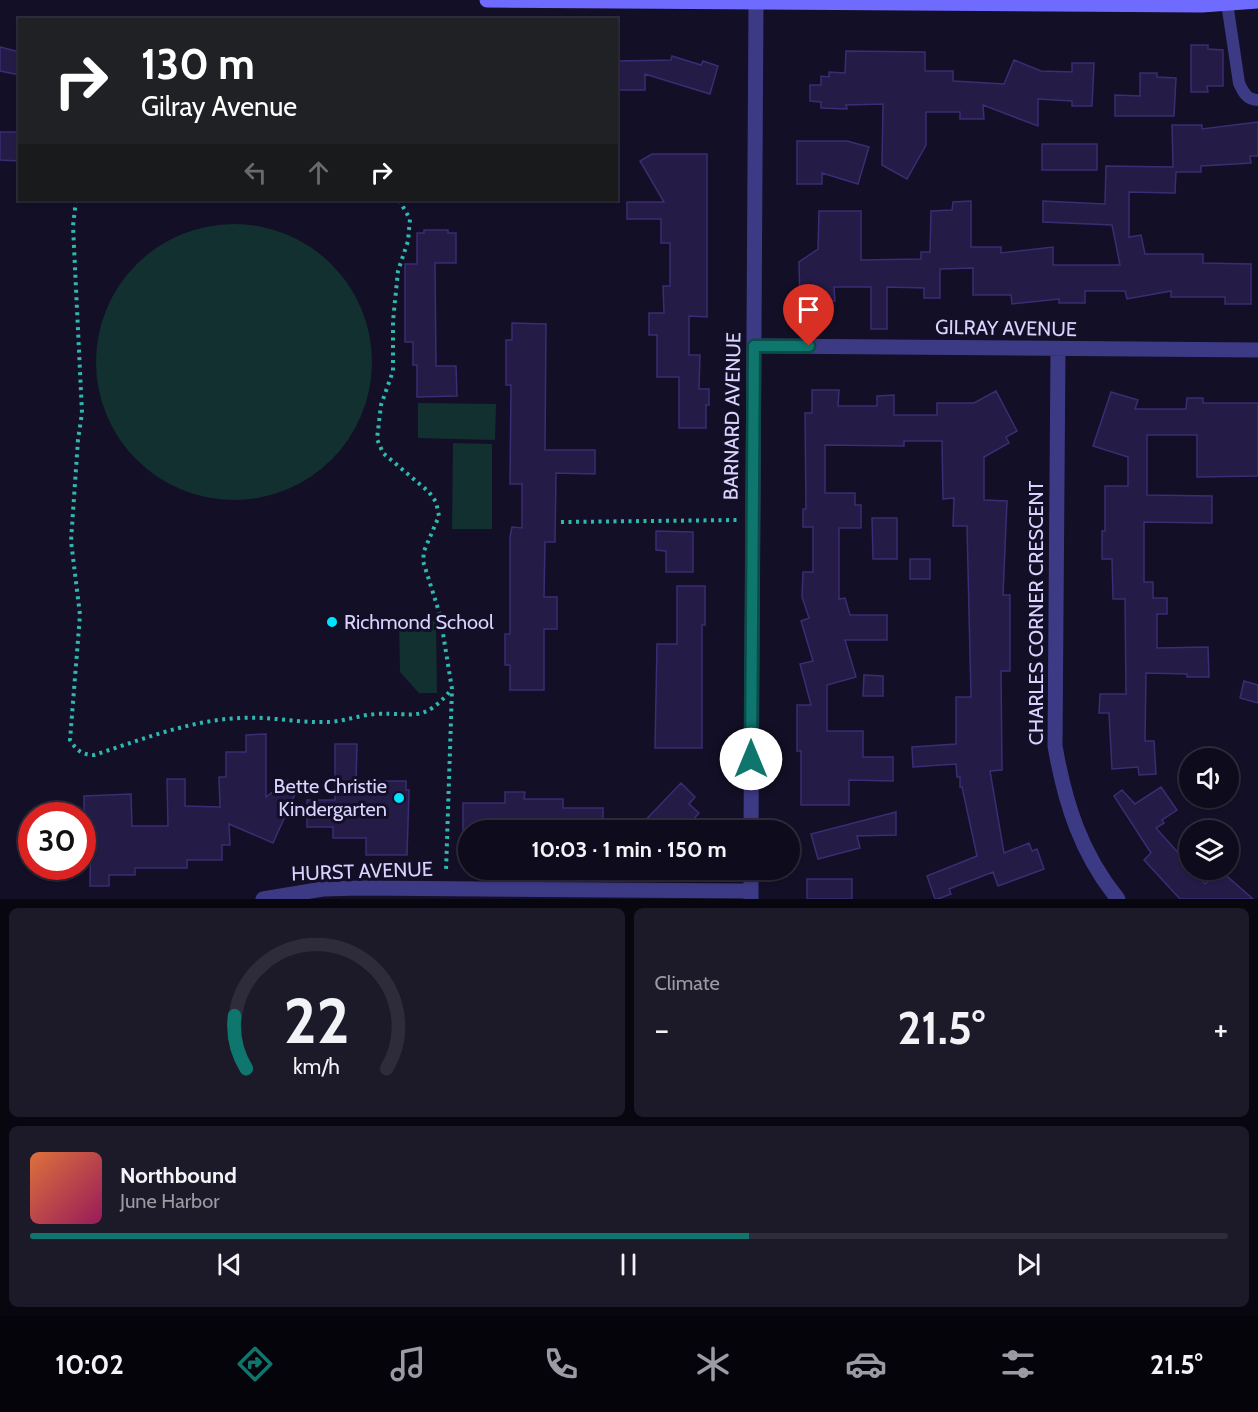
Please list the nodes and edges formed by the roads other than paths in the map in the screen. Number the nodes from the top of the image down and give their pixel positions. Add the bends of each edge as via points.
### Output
1 (487, 0) edge
2 (1258, 1) edge
3 (756, 2) junction
4 (1227, 3) junction
5 (1258, 100) edge
6 (754, 346) junction
7 (1058, 350) junction
8 (1258, 350) edge
9 (751, 820) edge
10 (428, 894) edge
11 (751, 895) edge
12 (263, 899) edge
13 (1118, 899) edge

1 - 3 street
2 - 4 street
3 - 4 street
3 - 6 street, BARNARD AVENUE
4 - 5 lane via 1239,83 1243,93
6 - 7 street, GILRAY AVENUE
6 - 9 street, BARNARD AVENUE
7 - 8 street, GILRAY AVENUE
7 - 13 street, CHARLES CORNER CRESCENT via 1055,746 1073,820 1087,853
10 - 11 street, HURST AVENUE via 448,889
10 - 12 street, HURST AVENUE via 323,889

